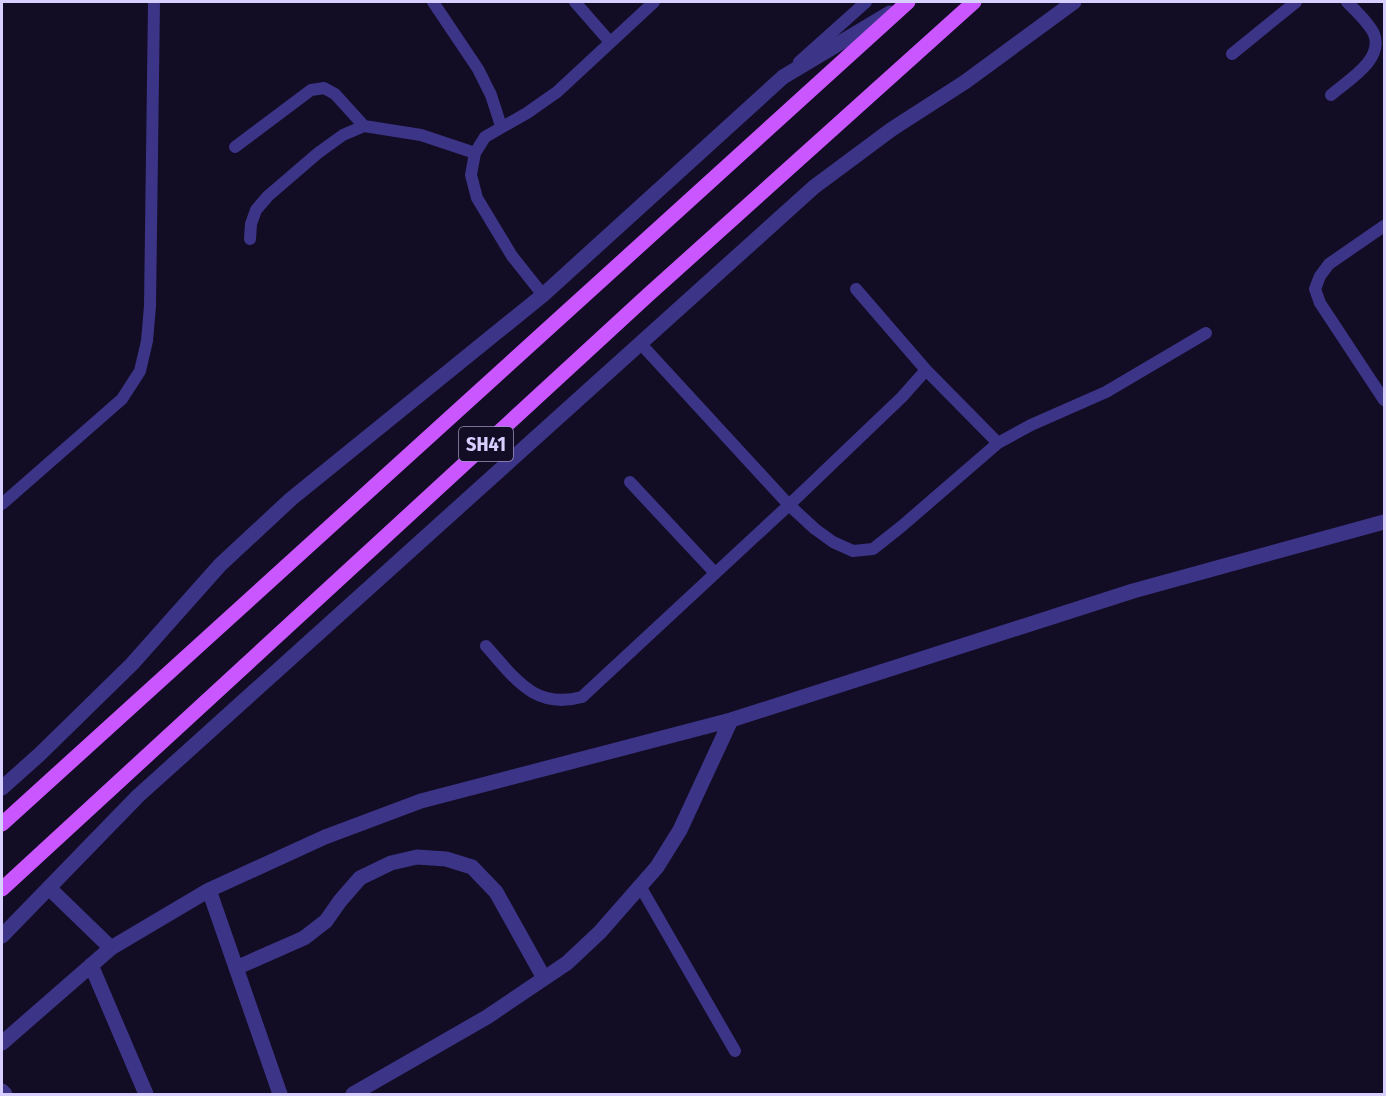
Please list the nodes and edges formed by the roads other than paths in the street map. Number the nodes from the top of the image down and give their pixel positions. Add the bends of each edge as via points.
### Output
1 (154, 2) edge
2 (433, 2) edge
3 (575, 2) edge
4 (654, 2) edge
5 (866, 2) edge
6 (974, 2) edge
7 (1074, 2) edge
8 (1296, 2) edge
9 (1347, 2) edge
10 (906, 3) edge
11 (610, 42) junction
12 (1232, 54) dead end
13 (783, 77) junction
14 (1331, 95) dead end
15 (364, 126) junction
16 (501, 126) junction
17 (235, 147) dead end
18 (474, 153) junction
19 (1384, 225) edge
20 (250, 239) dead end
21 (856, 289) dead end
22 (543, 295) junction
23 (1206, 333) dead end
24 (640, 343) junction
25 (926, 370) junction
26 (1384, 400) edge
27 (998, 442) junction
28 (630, 482) dead end
29 (2, 504) edge
30 (789, 505) junction
31 (1384, 522) edge
32 (716, 573) junction
33 (486, 646) dead end
34 (731, 720) junction
35 (2, 788) edge
36 (2, 824) edge
37 (640, 886) junction
38 (49, 888) junction
39 (2, 889) edge
40 (209, 890) junction
41 (2, 936) edge
42 (111, 948) junction
43 (91, 965) junction
44 (236, 968) junction
45 (544, 978) junction
46 (2, 1043) edge
47 (735, 1051) dead end
48 (2, 1091) edge
49 (4, 1095) edge
50 (146, 1095) edge
51 (280, 1095) edge
52 (353, 1095) edge

1 - 29 lane via 150,306 140,371 122,399
2 - 16 lane via 478,69
3 - 11 lane
4 - 11 lane
5 - 13 lane
6 - 39 main road, SH41 via 648,295
7 - 24 street via 814,187
8 - 12 lane
9 - 14 lane via 1373,32 1377,46 1364,66
10 - 13 street
10 - 36 main road, SH41
11 - 16 lane via 557,92
13 - 22 street
15 - 17 lane via 335,94 324,88 311,90
15 - 18 lane via 421,135
15 - 20 lane via 343,135 268,196 256,210
16 - 18 lane via 485,137
18 - 22 lane via 471,174 477,198 512,256
19 - 26 lane via 1329,264 1315,289 1320,303
21 - 25 lane
22 - 35 street via 291,499 220,565 132,664
23 - 27 lane via 1106,392
24 - 30 lane
24 - 38 street via 138,796
25 - 27 lane
25 - 30 lane
27 - 30 lane via 873,549 853,551 832,542
28 - 32 lane
30 - 32 lane
31 - 34 street via 1133,591
32 - 33 lane via 582,697 555,700 533,693
34 - 37 street via 680,830
34 - 40 street via 421,801 325,837
37 - 45 street via 600,932 567,963
37 - 47 lane
38 - 41 street
38 - 42 street
40 - 42 street
40 - 44 street
42 - 43 street
43 - 46 street
43 - 50 street
44 - 45 street via 304,938 326,921 360,878 391,863 417,857 446,859 472,867 496,892
44 - 51 street
45 - 52 street via 487,1017
48 - 49 street

